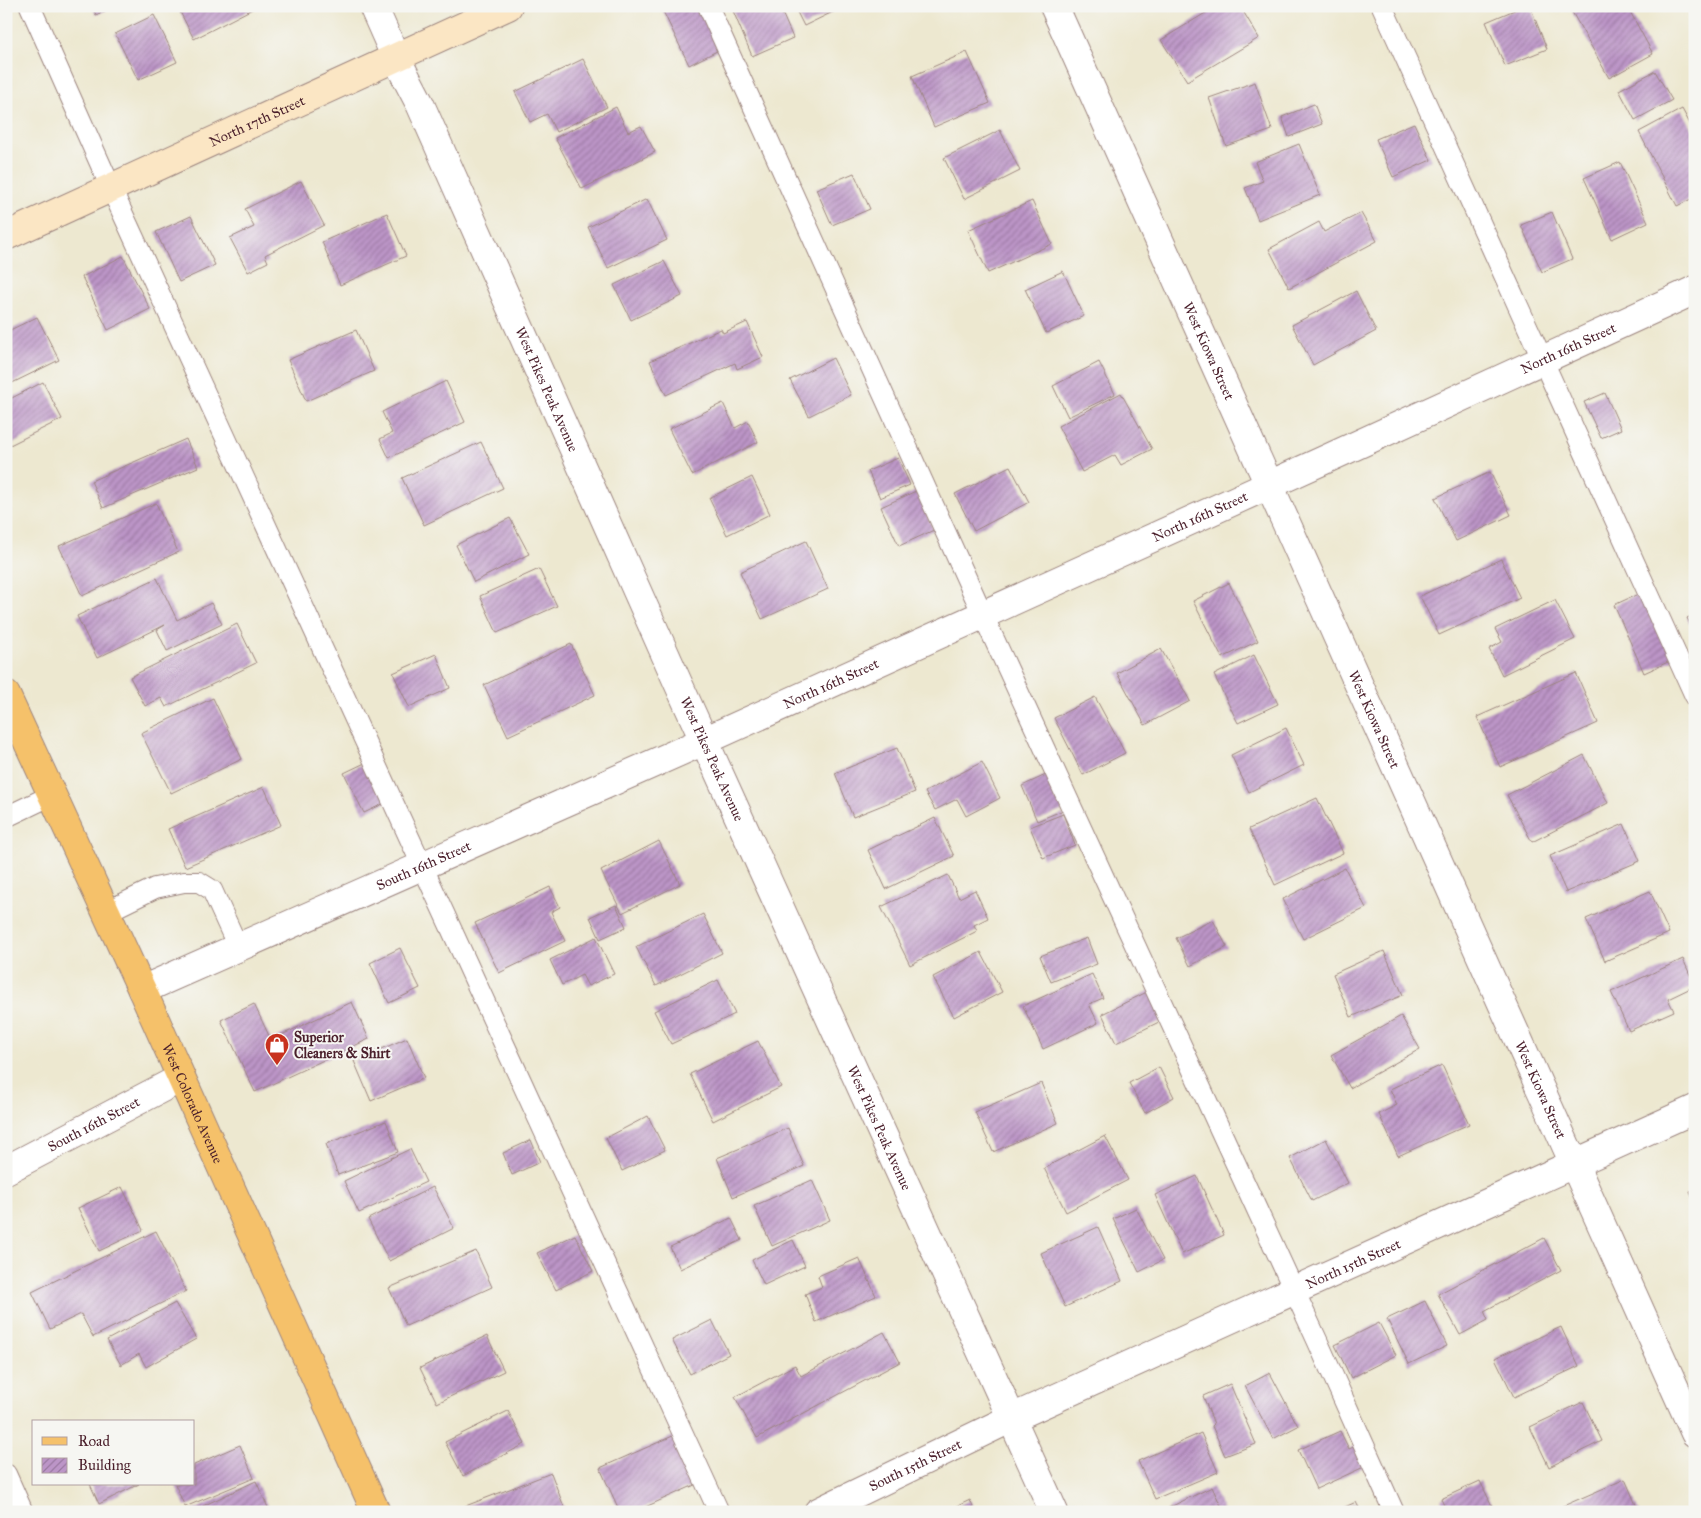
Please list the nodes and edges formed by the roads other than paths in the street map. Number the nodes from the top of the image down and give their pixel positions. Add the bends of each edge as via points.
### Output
1 (30, 6) edge
2 (373, 6) edge
3 (508, 6) edge
4 (708, 6) edge
5 (1054, 6) edge
6 (1382, 6) edge
7 (396, 58) junction
8 (111, 188) junction
9 (6, 236) edge
10 (1695, 290) edge
11 (1542, 360) junction
12 (1270, 485) junction
13 (983, 615) junction
14 (6, 695) edge
15 (1695, 696) edge
16 (704, 741) junction
17 (52, 795) junction
18 (6, 817) edge
19 (423, 866) junction
20 (106, 912) junction
21 (238, 947) junction
22 (142, 990) junction
23 (181, 1078) junction
24 (1695, 1109) edge
25 (1573, 1164) junction
26 (6, 1170) edge
27 (1294, 1290) junction
28 (1012, 1418) junction
29 (1695, 1433) edge
30 (6, 1474) edge
31 (23, 1512) edge
32 (376, 1512) edge
33 (719, 1512) edge
34 (818, 1512) edge
35 (1054, 1512) edge
36 (1394, 1512) edge

1 - 8 lane
2 - 7 street, West Pikes Peak Avenue
3 - 7 street, North 17th Street
4 - 13 lane
5 - 12 street, West Kiowa Street
6 - 11 lane
7 - 8 street, North 17th Street
7 - 16 street, West Pikes Peak Avenue via 420,104
8 - 9 street, North 17th Street
8 - 19 lane
10 - 11 street, North 16th Street
11 - 12 street, North 16th Street
11 - 15 lane
12 - 13 street, North 16th Street
12 - 25 street, West Kiowa Street
13 - 16 street, North 16th Street
13 - 27 lane
14 - 17 main road, West Colorado Avenue
16 - 19 street, South 16th Street
16 - 28 street, West Pikes Peak Avenue
17 - 18 lane
17 - 20 main road, West Colorado Avenue
19 - 21 street, South 16th Street
19 - 33 lane
20 - 21 lane via 155,888 199,882 212,890
20 - 22 main road, West Colorado Avenue
21 - 22 street, South 16th Street
22 - 23 main road, West Colorado Avenue
23 - 26 street, South 16th Street
23 - 32 main road, West Colorado Avenue
24 - 25 street, North 15th Street
25 - 27 street, North 15th Street
25 - 29 street, West Kiowa Street
27 - 28 street, North 15th Street
27 - 36 lane
28 - 34 street, South 15th Street
28 - 35 street, West Pikes Peak Avenue
30 - 31 lane

